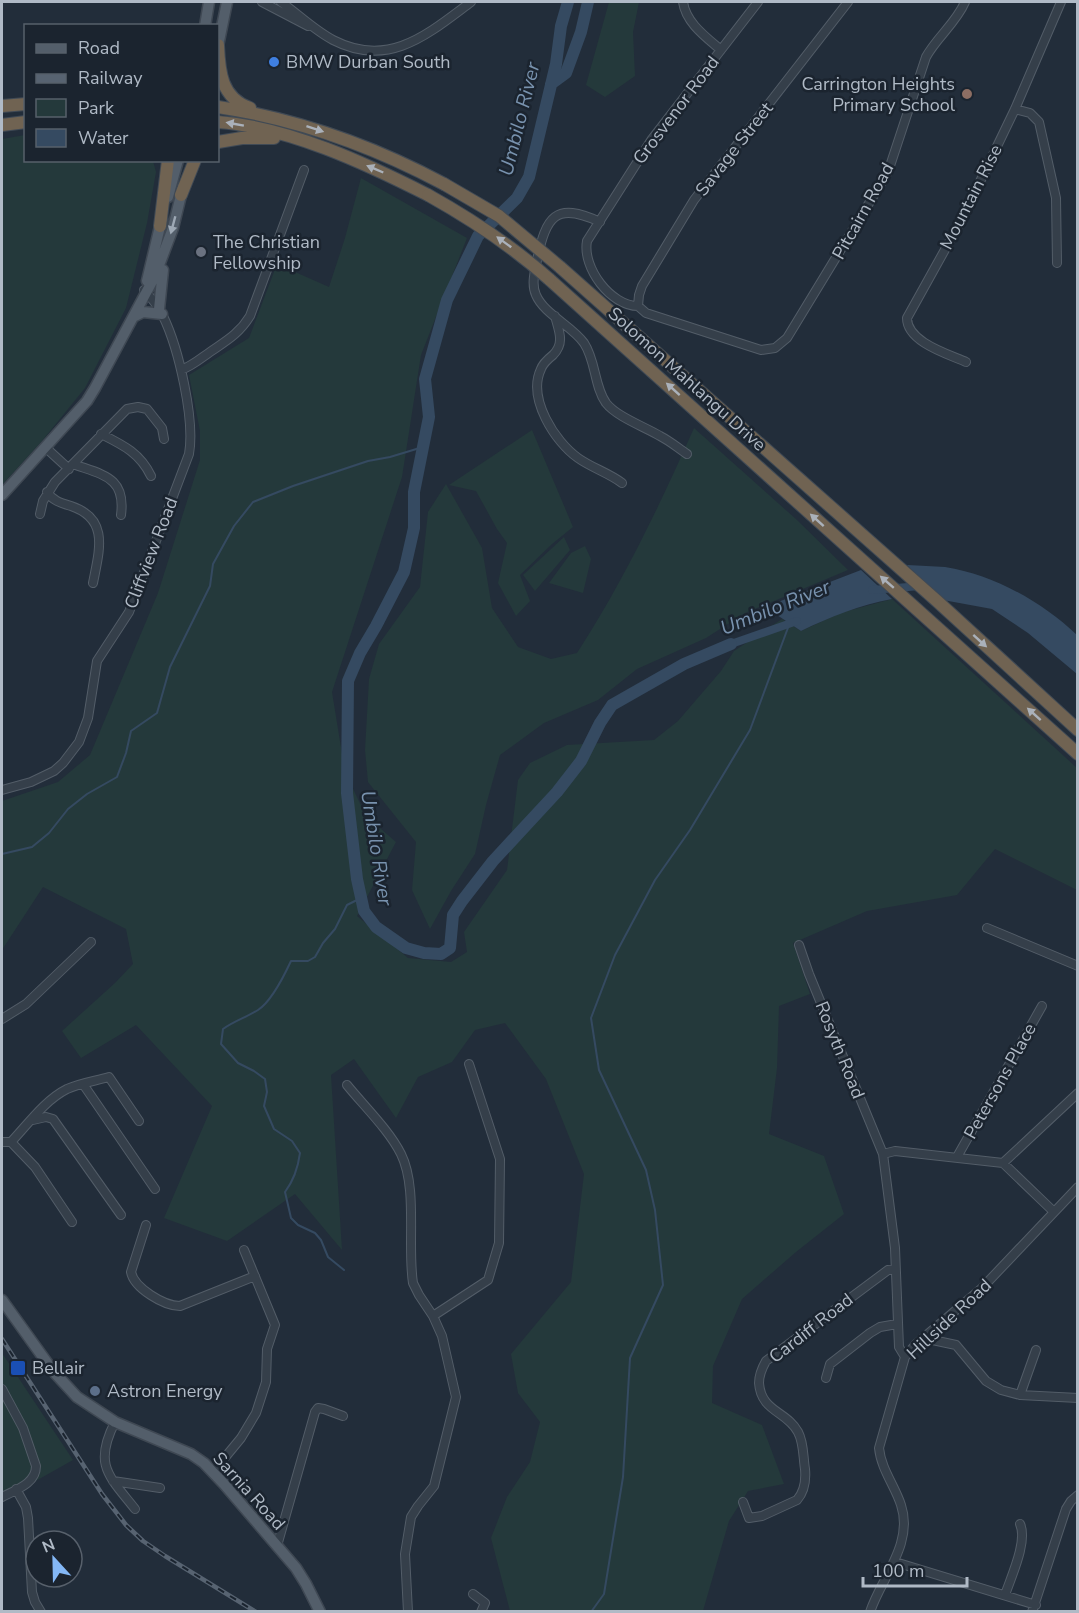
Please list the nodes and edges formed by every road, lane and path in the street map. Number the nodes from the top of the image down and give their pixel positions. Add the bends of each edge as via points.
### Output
1 (209, 2) edge
2 (226, 2) edge
3 (262, 2) edge
4 (280, 2) edge
5 (471, 2) edge
6 (683, 2) edge
7 (758, 2) edge
8 (848, 2) edge
9 (965, 2) edge
10 (1061, 2) edge
11 (205, 24) edge
12 (318, 30) junction
13 (219, 40) edge
14 (721, 50) junction
15 (219, 72) edge
16 (24, 104) edge
17 (2, 106) edge
18 (219, 107) edge
19 (1015, 109) junction
20 (276, 118) junction
21 (24, 122) edge
22 (219, 122) edge
23 (2, 125) edge
24 (293, 138) junction
25 (219, 142) edge
26 (168, 162) edge
27 (177, 162) edge
28 (191, 162) edge
29 (304, 170) dead end
30 (181, 195) joint
31 (600, 222) junction
32 (160, 226) junction
33 (166, 249) junction
34 (1057, 263) dead end
35 (144, 294) junction
36 (638, 306) junction
37 (161, 311) junction
38 (555, 316) junction
39 (133, 317) junction
40 (775, 348) joint
41 (966, 362) dead end
42 (181, 370) junction
43 (100, 434) junction
44 (164, 439) dead end
45 (45, 447) junction
46 (687, 454) dead end
47 (71, 466) junction
48 (151, 476) dead end
49 (622, 483) dead end
50 (47, 492) junction
51 (2, 495) edge
52 (40, 514) dead end
53 (121, 515) dead end
54 (93, 583) dead end
55 (1077, 730) edge
56 (1077, 754) edge
57 (2, 790) edge
58 (987, 928) dead end
59 (91, 942) dead end
60 (799, 945) dead end
61 (1077, 966) edge
62 (1042, 1006) dead end
63 (2, 1019) edge
64 (469, 1064) dead end
65 (83, 1084) junction
66 (347, 1085) dead end
67 (1077, 1093) edge
68 (139, 1120) dead end
69 (31, 1121) junction
70 (2, 1142) edge
71 (11, 1142) junction
72 (883, 1154) junction
73 (957, 1157) junction
74 (1003, 1163) junction
75 (1077, 1187) edge
76 (155, 1189) dead end
77 (1053, 1211) junction
78 (121, 1215) dead end
79 (72, 1222) dead end
80 (146, 1224) dead end
81 (244, 1250) dead end
82 (895, 1269) junction
83 (255, 1276) junction
84 (2, 1300) edge
85 (433, 1316) junction
86 (897, 1324) junction
87 (923, 1338) junction
88 (1036, 1350) dead end
89 (905, 1357) junction
90 (826, 1378) dead end
91 (2, 1389) edge
92 (1020, 1395) junction
93 (1077, 1398) edge
94 (343, 1416) dead end
95 (115, 1422) junction
96 (213, 1472) junction
97 (113, 1481) junction
98 (160, 1488) dead end
99 (16, 1489) junction
100 (1077, 1495) edge
101 (2, 1496) edge
102 (742, 1502) dead end
103 (135, 1509) dead end
104 (1020, 1524) dead end
105 (277, 1546) junction
106 (895, 1562) junction
107 (473, 1594) dead end
108 (1005, 1595) junction
109 (1034, 1608) edge
110 (42, 1611) edge
111 (320, 1611) edge
112 (408, 1611) edge
113 (481, 1611) edge
114 (870, 1611) edge

1 - 11 main road
2 - 13 main road
3 - 12 street
4 - 12 street
5 - 12 street via 424,37 390,50 355,48
6 - 14 street via 692,23
7 - 14 street, Grosvenor Road
8 - 36 street, Savage Street via 694,200 642,286
9 - 40 street, Pitcairn Road via 926,57 888,172 800,318
10 - 19 street, Mountain Rise
14 - 31 street, Grosvenor Road via 652,139
15 - 20 highway via 227,92 243,106
16 - 17 highway
18 - 20 highway, Solomon Mahlangu Drive
19 - 34 street via 1030,113 1039,123 1056,198
19 - 41 street, Mountain Rise via 962,219 907,318 916,337
20 -> 55 highway, Solomon Mahlangu Drive, bridge via 374,150 499,216 937,601
21 - 23 highway
24 -> 22 highway, Solomon Mahlangu Drive
24 - 25 highway
56 -> 24 highway, Solomon Mahlangu Drive, bridge via 549,279 495,236 381,172
26 - 32 highway
27 - 32 main road
28 - 30 highway
29 - 42 street via 244,326 236,336
30 -> 33 main road
31 - 36 street, Grosvenor Road via 586,244 593,271 621,303
31 - 38 street via 578,213 564,213 552,219 544,231 533,285 539,301
32 - 35 main road
33 - 35 main road
33 - 37 main road
35 - 37 street, Cliffview Road
35 - 39 main road
36 - 40 street, Grosvenor Road via 646,313 761,350
37 - 39 main road
37 - 42 street, Cliffview Road
38 - 46 street via 587,348 610,407
38 - 49 street via 561,343 539,372 542,412 552,431 574,455
39 - 45 main road via 87,401
42 - 57 street, Cliffview Road via 191,432 189,454 129,612 97,661 84,730 54,771
43 - 44 street via 124,412 138,407 150,411 162,428
43 - 47 street
43 - 48 street via 135,453
45 - 47 street
45 - 51 main road
47 - 50 street
47 - 53 street via 115,483 123,497
50 - 52 street
50 - 54 street via 55,501 86,513 94,522 100,538
58 - 61 street
59 - 63 street via 26,1004
60 - 72 street, Rosyth Road
62 - 73 street, Petersons Place
64 - 85 street via 500,1159 499,1244 488,1280
65 - 68 street via 109,1077
65 - 69 street via 55,1097
65 - 76 street
66 - 85 street via 404,1161 413,1282
67 - 74 street
69 - 71 street
69 - 78 street via 53,1119
70 - 71 street
71 - 79 street via 35,1167
72 - 73 street via 895,1151
72 - 82 street
73 - 74 street
74 - 77 street
75 - 77 street, Hillside Road
77 - 87 street, Hillside Road via 982,1288
80 - 83 street via 131,1272 136,1281 160,1300 180,1306
81 - 83 street
82 - 86 street
82 - 102 street, Cardiff Road via 848,1299 762,1367 759,1386 764,1401 794,1426 801,1438 805,1483 797,1500 762,1516 749,1518
83 - 96 street via 275,1325 267,1349 266,1382 250,1426
84 - 95 main road, Sarnia Road via 70,1391
85 - 112 street via 442,1336 456,1396 434,1486 413,1512 408,1528
86 - 89 street via 899,1347
86 - 90 street via 870,1333 830,1364
87 - 89 street, Hillside Road
87 - 92 street via 956,1345 992,1386
88 - 92 street
89 - 106 street, Hillside Road via 879,1448 903,1512
91 - 99 street via 34,1457 36,1472
92 - 93 street
94 - 105 street via 324,1408 315,1412
95 - 96 main road, Sarnia Road via 191,1454
95 - 97 street via 104,1463
96 - 105 main road, Sarnia Road
97 - 98 street
97 - 103 street
99 - 101 street
99 - 110 street via 26,1507 32,1592
100 - 109 street via 1066,1509
104 - 108 street via 1022,1544
105 - 111 main road, Sarnia Road via 306,1584
106 - 108 street
106 - 114 street, Hillside Road
107 - 113 street via 485,1603
108 - 109 street

